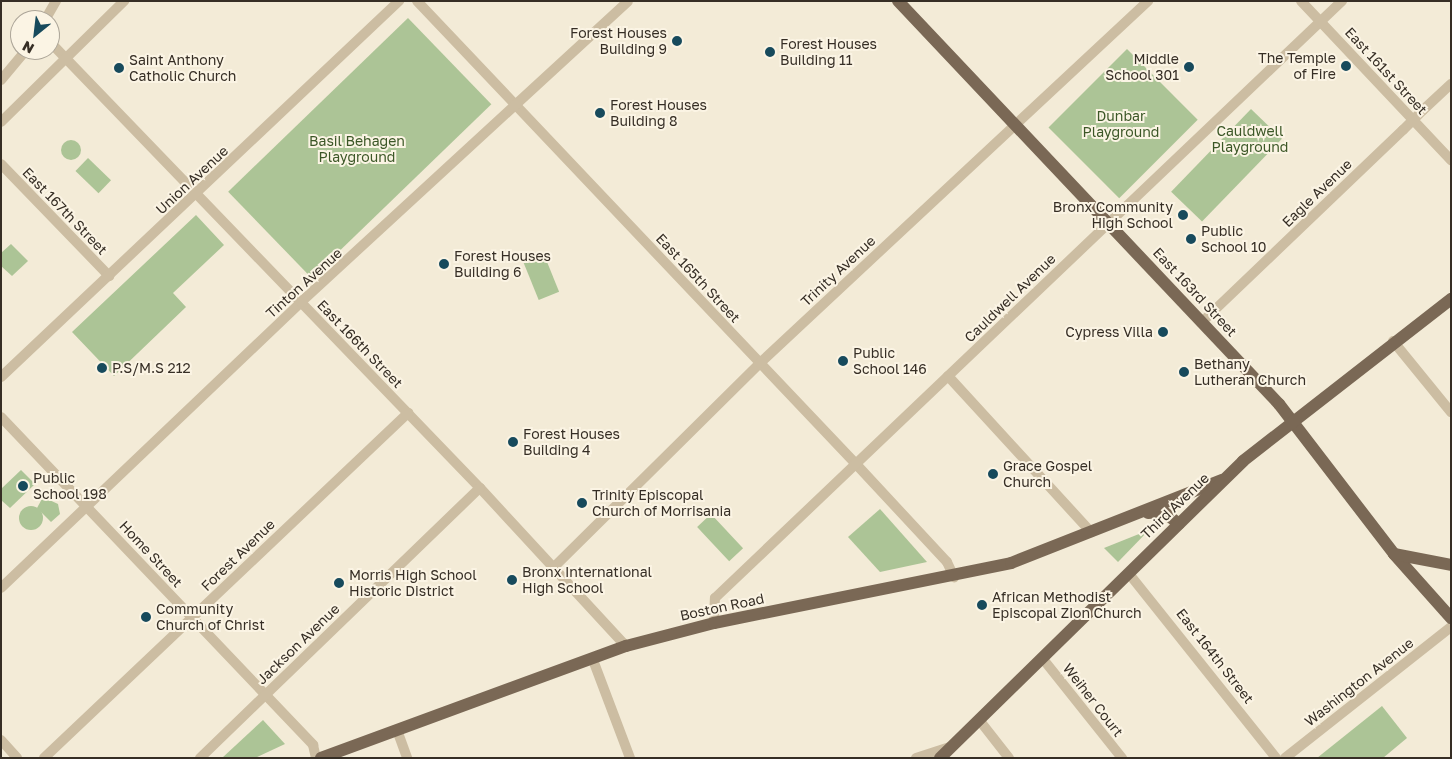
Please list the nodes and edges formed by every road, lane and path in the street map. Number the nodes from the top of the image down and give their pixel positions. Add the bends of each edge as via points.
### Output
1 (124, 1) edge
2 (399, 1) edge
3 (417, 1) edge
4 (628, 1) edge
5 (898, 1) edge
6 (1148, 1) edge
7 (1301, 1) edge
8 (1342, 1) edge
9 (1320, 22) junction
10 (60, 55) edge
11 (63, 59) junction
12 (18, 60) edge
13 (1, 80) edge
14 (1451, 84) edge
15 (517, 106) junction
16 (1, 122) edge
17 (1016, 125) junction
18 (1451, 160) edge
19 (1, 164) edge
20 (197, 195) junction
21 (1109, 224) junction
22 (109, 276) junction
23 (1451, 299) edge
24 (301, 302) junction
25 (1202, 322) junction
26 (1393, 341) junction
27 (760, 363) junction
28 (948, 376) junction
29 (1, 377) edge
30 (1451, 412) edge
31 (408, 413) junction
32 (1, 418) edge
33 (1292, 419) junction
34 (855, 463) junction
35 (1222, 480) junction
36 (480, 488) junction
37 (87, 507) junction
38 (1138, 514) junction
39 (1179, 524) junction
40 (1091, 532) junction
41 (1394, 554) junction
42 (1451, 565) edge
43 (553, 568) junction
44 (1130, 575) junction
45 (954, 576) junction
46 (1, 588) edge
47 (192, 618) junction
48 (1451, 618) edge
49 (714, 623) junction
50 (1451, 627) edge
51 (626, 646) junction
52 (1043, 658) junction
53 (593, 660) junction
54 (265, 694) junction
55 (980, 721) junction
56 (397, 730) junction
57 (1, 740) edge
58 (953, 745) junction
59 (17, 758) edge
60 (44, 758) edge
61 (200, 758) edge
62 (316, 758) edge
63 (321, 758) edge
64 (407, 758) edge
65 (630, 758) edge
66 (916, 758) edge
67 (940, 758) edge
68 (1008, 758) edge
69 (1122, 758) edge
70 (1276, 758) edge
71 (1285, 758) edge

1 - 11 street
2 - 20 street, Union Avenue
3 - 15 street, East 165th Street
4 - 15 street, Tinton Avenue
5 - 17 main road, East 163rd Street
6 - 17 street, Trinity Avenue
7 - 9 street, East 161st Street
8 - 9 street, Cauldwell Avenue
9 - 18 street, East 161st Street
9 - 21 street, Cauldwell Avenue
10 - 11 street, East 166th Street
11 - 16 street
11 - 20 street, East 166th Street
12 - 13 street
14 - 25 street, Eagle Avenue, bridge
15 - 24 street, Tinton Avenue
15 - 27 street, East 165th Street
17 - 21 main road, East 163rd Street
17 - 27 street, Trinity Avenue
19 - 22 street, East 167th Street
20 - 22 street, Union Avenue
20 - 24 street, East 166th Street
21 - 25 main road, East 163rd Street
21 - 28 street, Cauldwell Avenue
22 - 29 street, Union Avenue
23 - 26 main road, Third Avenue
24 - 31 street, East 166th Street
24 - 37 street, Tinton Avenue
25 - 33 main road, East 163rd Street
26 - 30 street
26 - 33 main road, Third Avenue
27 - 34 street, East 165th Street
27 - 43 street, Trinity Avenue
28 - 34 street, Cauldwell Avenue
28 - 40 street
31 - 36 street, East 166th Street
31 - 47 street, Forest Avenue
32 - 37 street, Home Street
33 - 35 main road, Third Avenue
33 - 41 main road, East 163rd Street
34 - 45 street, East 165th Street via 947,562
34 - 49 street, Cauldwell Avenue via 715,598
35 - 38 main road, Boston Road
35 - 39 main road, Third Avenue
36 - 43 street, East 166th Street
36 - 54 street, Jackson Avenue
37 - 46 street, Tinton Avenue
37 - 47 street, Home Street
38 - 39 main road, Boston Road via 1164,512
38 - 40 main road, Boston Road
39 - 44 main road, Third Avenue
40 - 45 main road, Boston Road via 1011,563
41 - 42 main road
41 - 48 main road, East 163rd Street
43 - 51 street, East 166th Street
44 - 52 main road, Third Avenue
44 - 70 street, East 164th Street
45 - 49 main road, Boston Road
47 - 54 street, Home Street
47 - 60 street, Forest Avenue
49 - 51 main road, Boston Road
50 - 71 street, Washington Avenue
51 - 53 main road, Boston Road
52 - 55 main road, Third Avenue
52 - 69 street, Weiher Court
53 - 56 main road, Boston Road
53 - 65 street
54 - 61 street, Jackson Avenue
54 - 62 street, Home Street via 313,745
55 - 58 main road, Third Avenue
55 - 68 street
56 - 63 main road, Boston Road
56 - 64 street
57 - 59 street
58 - 66 street
58 - 67 main road, Third Avenue

